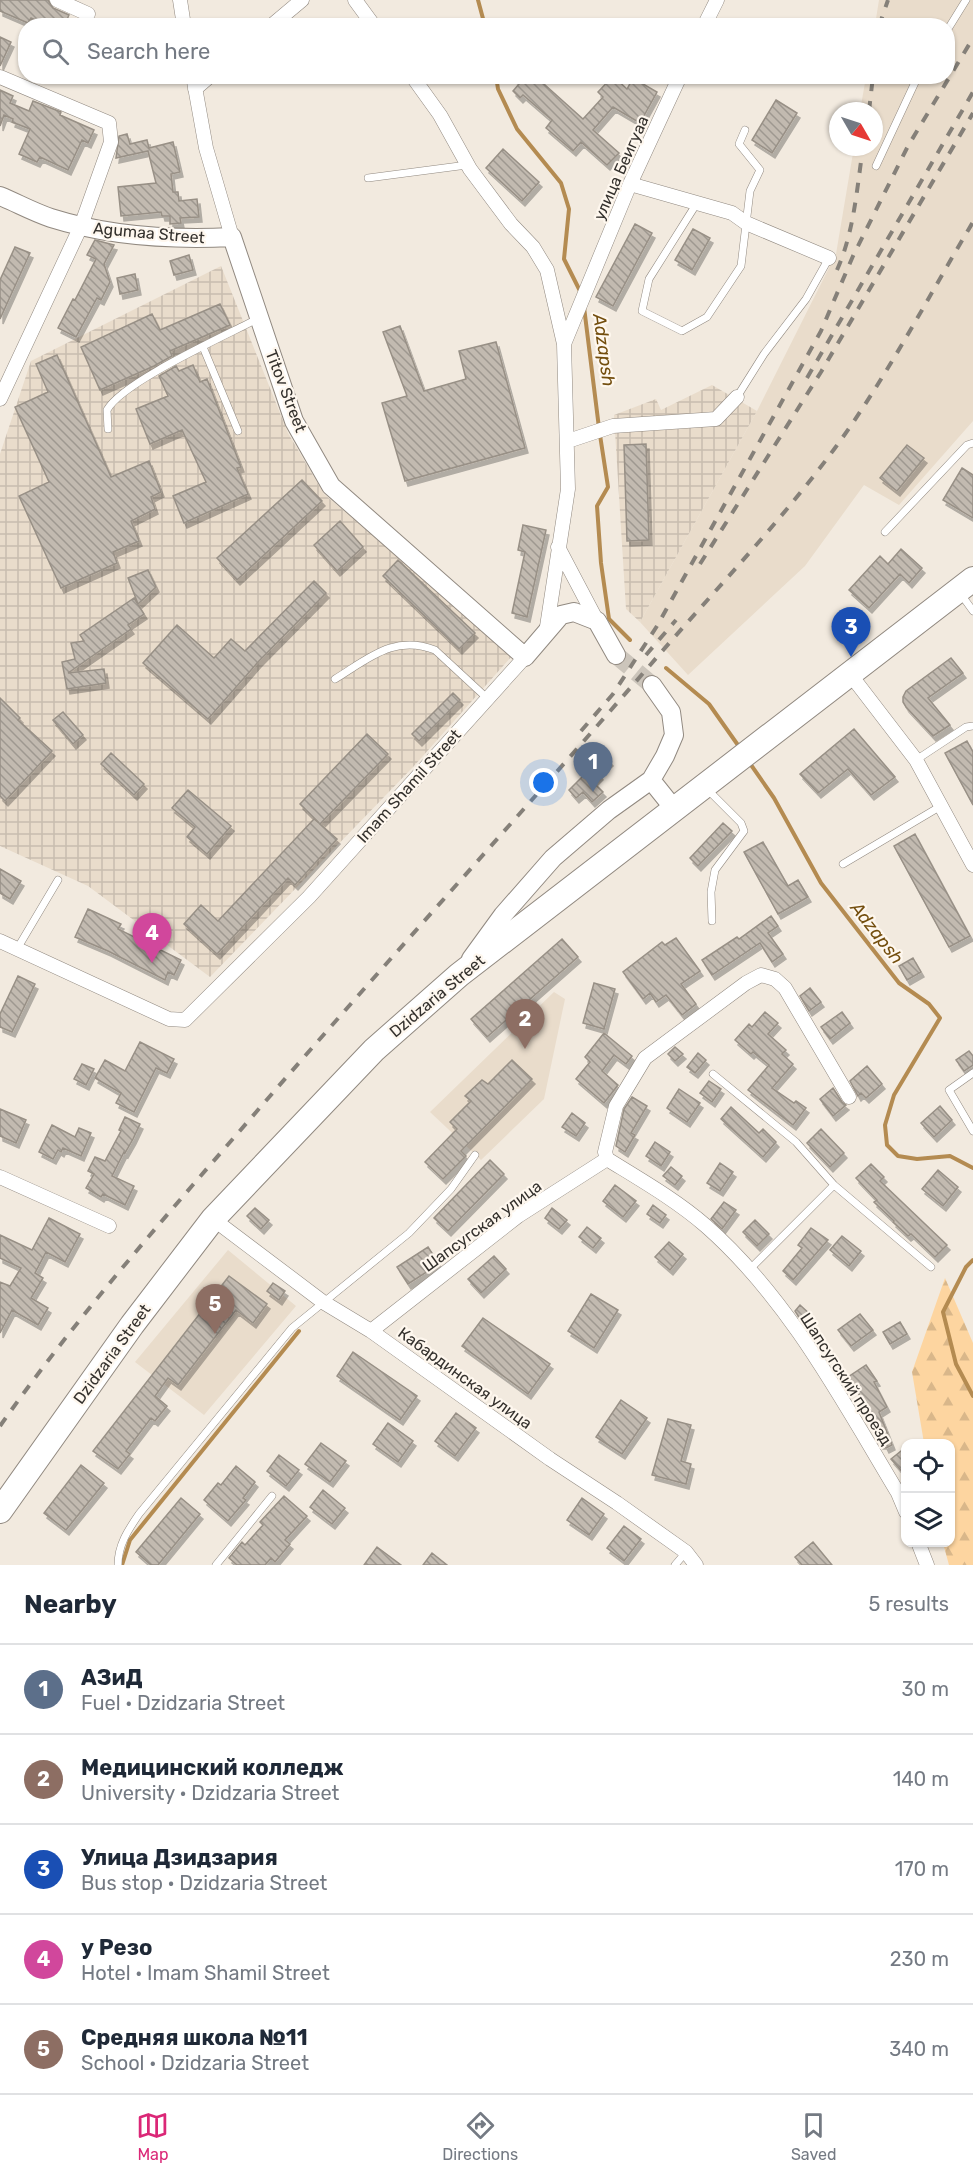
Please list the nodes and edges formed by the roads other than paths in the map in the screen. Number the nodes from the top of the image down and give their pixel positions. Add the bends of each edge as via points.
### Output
1 (57, 0) edge
2 (180, 0) edge
3 (302, 0) edge
4 (355, 0) edge
5 (717, 0) edge
6 (966, 0) edge
7 (88, 14) dead end
8 (183, 18) edge
9 (281, 18) edge
10 (368, 18) edge
11 (708, 18) edge
12 (955, 18) edge
13 (0, 77) edge
14 (194, 84) edge
15 (418, 84) edge
16 (677, 84) edge
17 (914, 84) edge
18 (745, 130) dead end
19 (467, 165) junction
20 (876, 166) dead end
21 (368, 178) dead end
22 (630, 184) junction
23 (0, 196) edge
24 (697, 203) junction
25 (746, 222) junction
26 (81, 226) junction
27 (232, 237) junction
28 (829, 258) joint
29 (259, 318) junction
30 (564, 344) junction
31 (203, 347) junction
32 (738, 397) joint
33 (0, 399) edge
34 (108, 429) dead end
35 (238, 431) dead end
36 (568, 441) junction
37 (973, 443) edge
38 (885, 532) dead end
39 (558, 547) junction
40 (966, 585) edge
41 (973, 611) edge
42 (597, 621) junction
43 (546, 633) junction
44 (616, 655) tunnel mouth
45 (525, 657) junction
46 (850, 674) junction
47 (335, 679) dead end
48 (652, 685) tunnel mouth
49 (488, 699) junction
50 (973, 726) edge
51 (916, 760) junction
52 (651, 780) junction
53 (704, 787) junction
54 (941, 806) junction
55 (675, 810) junction
56 (843, 864) dead end
57 (973, 865) edge
58 (58, 880) dead end
59 (712, 921) dead end
60 (0, 941) edge
61 (17, 949) junction
62 (459, 975) junction
63 (973, 1073) edge
64 (713, 1074) dead end
65 (849, 1097) dead end
66 (973, 1131) edge
67 (475, 1155) dead end
68 (607, 1159) junction
69 (0, 1177) edge
70 (834, 1185) junction
71 (213, 1219) junction
72 (109, 1226) dead end
73 (931, 1267) dead end
74 (750, 1269) junction
75 (323, 1302) junction
76 (371, 1331) junction
77 (272, 1496) dead end
78 (901, 1500) edge
79 (0, 1511) edge
80 (920, 1547) edge
81 (686, 1552) junction
82 (118, 1565) edge
83 (216, 1565) edge
84 (675, 1565) edge
85 (696, 1565) edge
86 (927, 1565) edge

1 - 7 street
2 - 8 street
3 - 9 street
4 - 10 street
5 - 11 street
6 - 12 lane
13 - 26 street via 109,123 111,142
14 - 27 street, Titov Street via 206,148
15 - 19 street
16 - 22 street, улица Беигуаа
17 - 20 lane
18 - 25 lane via 739,144 760,170 750,192
19 - 21 lane
19 - 30 street via 547,270
22 - 24 street
22 - 30 street, улица Беигуаа
23 - 26 street, Agumaa Street via 48,217
24 - 25 street via 732,213
24 - 25 lane via 649,279 642,311 682,331 707,317 741,266
25 - 28 street
26 - 27 street, Agumaa Street via 196,239
26 - 33 street
27 - 29 street, Titov Street
28 - 32 lane via 806,299 764,354
29 - 31 lane
29 - 45 street, Titov Street via 294,422 331,486
30 - 36 street
31 - 34 lane via 118,397 107,410
31 - 35 lane
32 - 36 street via 716,419 613,426
36 - 39 street via 568,489
37 - 38 lane
39 - 42 street
39 - 43 street
40 - 41 lane
40 - 46 highway, Dzidzaria Street
42 - 43 street, Imam Shamil Street via 574,612 561,615
42 - 44 street
43 - 45 street, Imam Shamil Street
45 - 49 street, Imam Shamil Street
46 - 51 street
46 - 53 highway, Dzidzaria Street
47 - 49 lane via 388,647 410,644 435,650
48 - 52 street via 671,712 674,735
49 - 61 street, Imam Shamil Street via 309,897 185,1020 169,1019
50 - 51 lane
51 - 54 street
52 - 55 street
52 - 62 street via 553,858 503,915
53 - 55 highway, Dzidzaria Street
53 - 59 lane via 741,823 744,831 715,870
54 - 56 lane
54 - 57 street
55 - 62 highway, Dzidzaria Street
58 - 61 lane
60 - 61 street, Imam Shamil Street
62 - 71 highway, Dzidzaria Street via 374,1050
63 - 66 lane via 949,1090
64 - 70 lane via 796,1142
65 - 68 street via 785,988 775,979 760,975 645,1058 616,1106 605,1152
67 - 75 lane via 424,1218
68 - 74 street, Шапсугский проезд via 675,1202
68 - 76 street, Шапсугская улица via 518,1216
69 - 72 street
70 - 73 lane
70 - 74 lane
71 - 75 street, Кабардинская улица
71 - 79 highway, Dzidzaria Street
74 - 78 street, Шапсугский проезд via 809,1346
75 - 76 street, Кабардинская улица
75 - 82 lane via 292,1328 139,1514 126,1533
76 - 81 street, Кабардинская улица
77 - 83 lane
80 - 86 street
81 - 84 lane
81 - 85 street, Кабардинская улица

